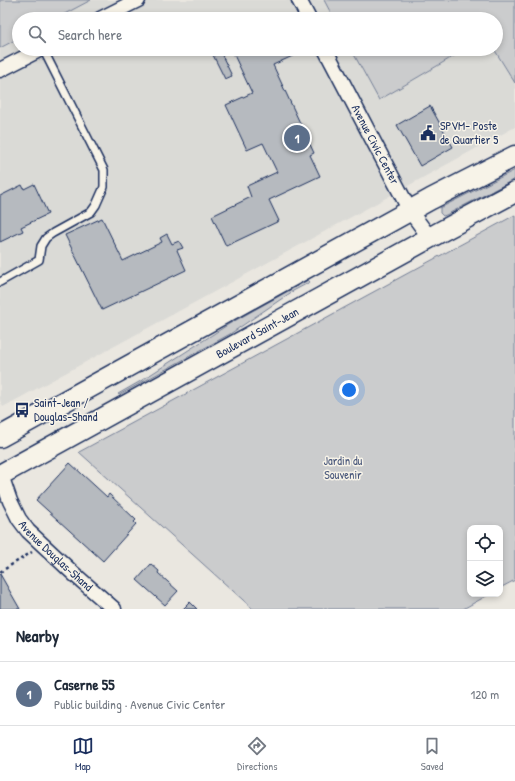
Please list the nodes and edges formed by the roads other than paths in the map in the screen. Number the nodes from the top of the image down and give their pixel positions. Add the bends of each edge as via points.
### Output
1 (138, 0) edge
2 (299, 0) edge
3 (114, 12) edge
4 (305, 12) edge
5 (28, 56) edge
6 (46, 56) edge
7 (329, 56) edge
8 (0, 70) edge
9 (515, 156) edge
10 (515, 192) edge
11 (410, 211) junction
12 (430, 238) junction
13 (0, 282) edge
14 (0, 437) edge
15 (0, 474) edge
16 (114, 609) edge

1 - 3 street
2 - 4 street
5 - 8 street
6 - 13 lane via 104,170 104,187 91,212 46,238 41,246 40,260
7 - 11 street, Avenue Civic Center
9 - 11 main road
10 - 12 main road, Boulevard Saint-Jean
11 - 12 street, Avenue Civic Center
11 - 14 main road
12 - 15 main road, Boulevard Saint-Jean
15 - 16 street, Avenue Douglas-Shand via 13,506 28,531

